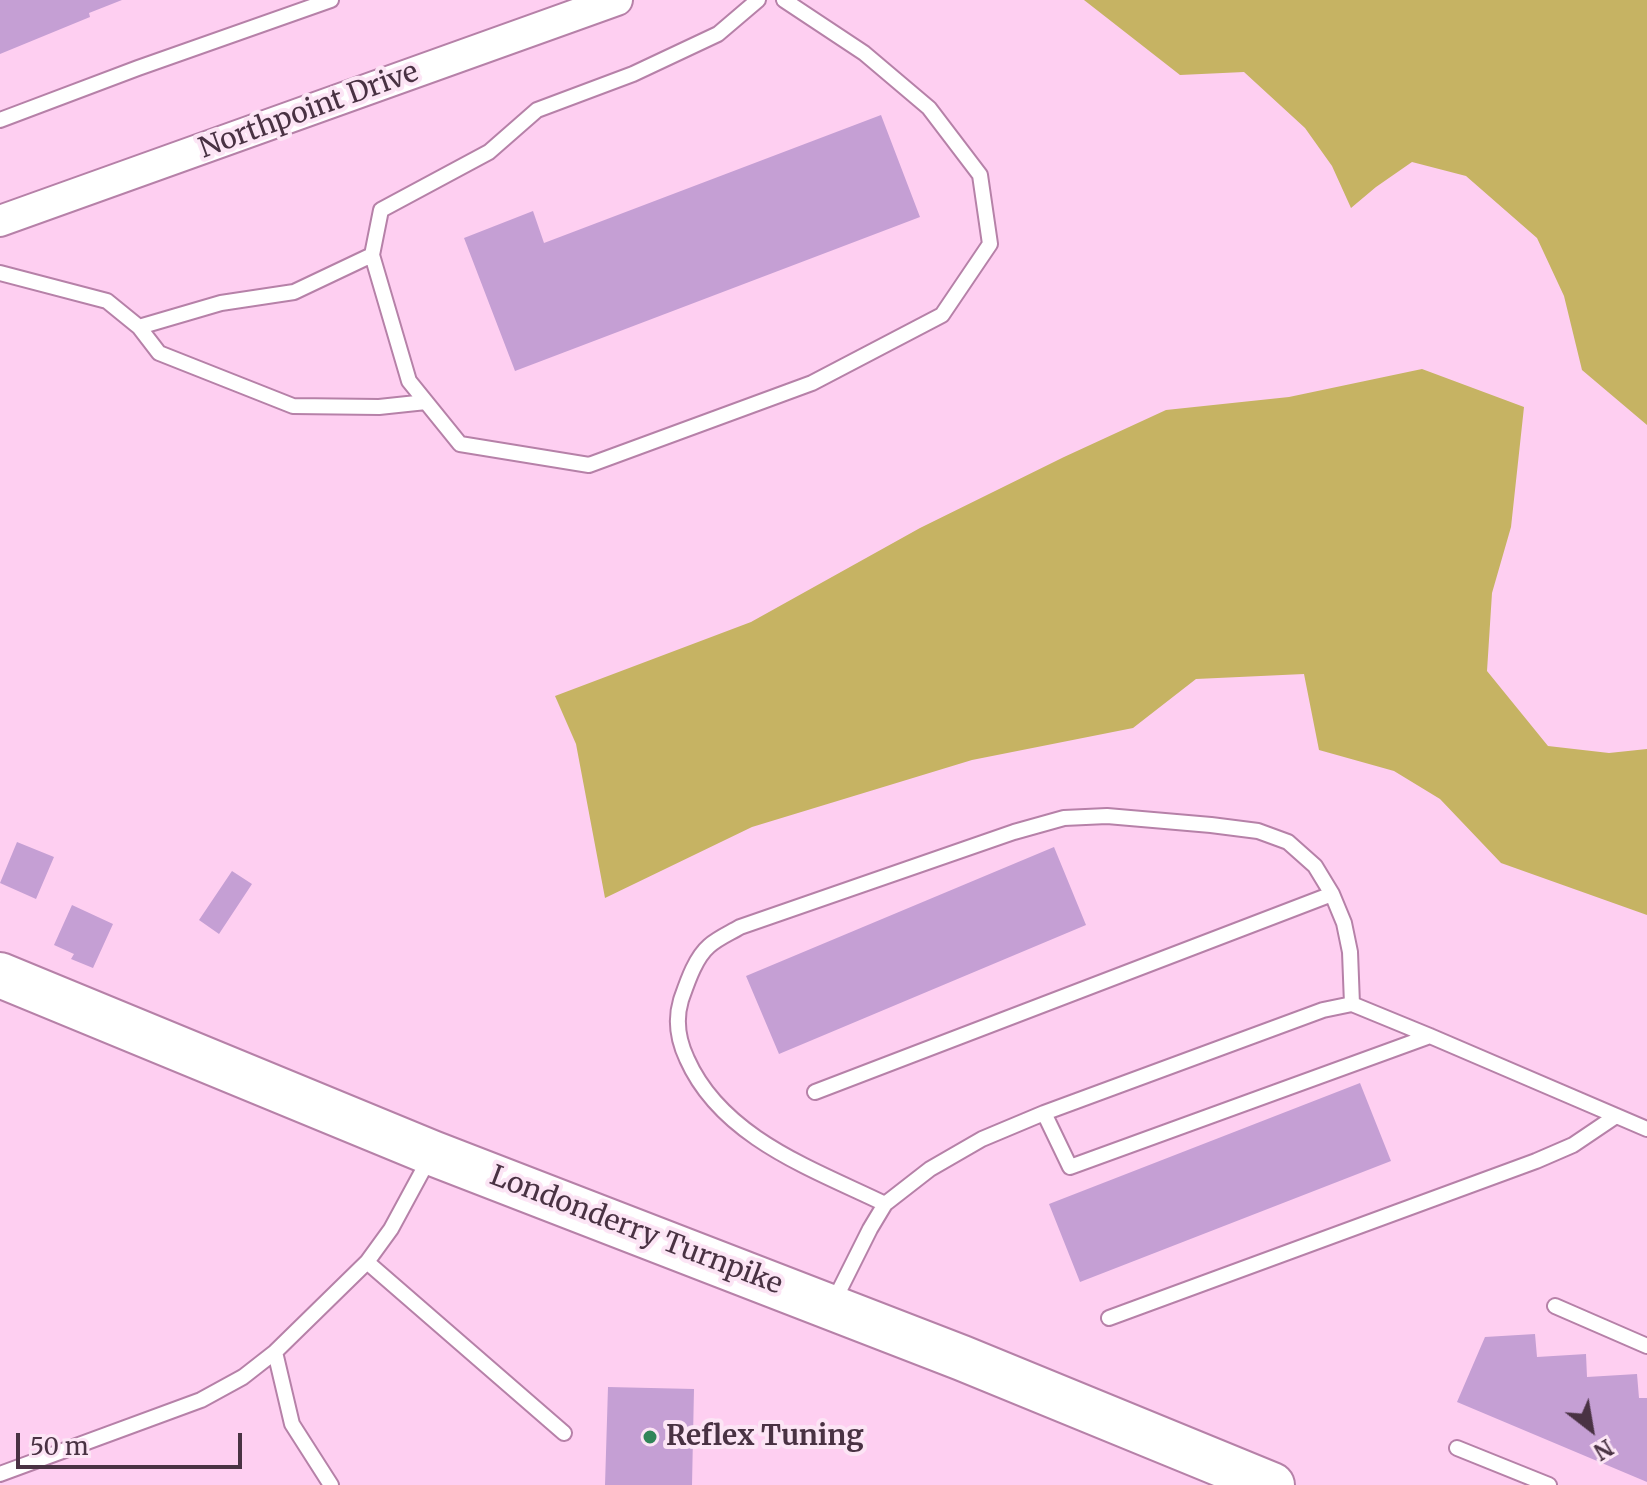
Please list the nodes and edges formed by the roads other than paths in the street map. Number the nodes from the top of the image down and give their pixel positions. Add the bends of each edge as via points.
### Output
1 (331, 0) edge
2 (758, 0) edge
3 (784, 0) edge
4 (610, 1) edge
5 (0, 120) edge
6 (0, 221) edge
7 (372, 255) junction
8 (0, 273) edge
9 (139, 327) junction
10 (426, 402) junction
11 (1332, 894) junction
12 (0, 975) edge
13 (1352, 1004) junction
14 (1430, 1036) junction
15 (815, 1092) dead end
16 (1044, 1113) junction
17 (1616, 1116) junction
18 (1647, 1129) edge
19 (432, 1153) junction
20 (885, 1204) junction
21 (367, 1262) junction
22 (1555, 1306) dead end
23 (831, 1307) junction
24 (1109, 1318) dead end
25 (1647, 1346) edge
26 (275, 1352) junction
27 (564, 1433) dead end
28 (1457, 1448) dead end
29 (0, 1474) edge
30 (331, 1485) edge
31 (1272, 1485) edge
32 (1549, 1485) edge

1 - 5 lane
2 - 7 lane via 718,34 537,110 489,152 381,210
3 - 10 lane via 864,53 929,108 980,175 990,244 942,315 812,383 589,465 460,444
4 - 6 street, Northpoint Drive
7 - 9 lane via 294,292 221,303
7 - 10 lane via 409,381
8 - 9 lane via 107,301
9 - 10 lane via 159,353 293,406
11 - 13 lane via 1350,952
11 - 15 lane
11 - 20 lane via 1315,866 1288,842 1258,831 1107,816 1064,818 740,927 708,947 688,977 677,1013 680,1044 695,1078 717,1106 779,1152
12 - 19 main road, Londonderry Turnpike
13 - 14 lane
13 - 16 lane via 1323,1010
14 - 16 lane via 1070,1167
14 - 17 lane
16 - 20 lane via 982,1139 930,1169
17 - 18 lane
17 - 24 lane via 1573,1145 1536,1161
19 - 21 lane
19 - 23 main road, Londonderry Turnpike
20 - 23 lane
21 - 26 lane
21 - 27 lane
22 - 25 lane
23 - 31 main road, Londonderry Turnpike
26 - 29 lane via 201,1400
26 - 30 lane via 292,1424
28 - 32 lane

